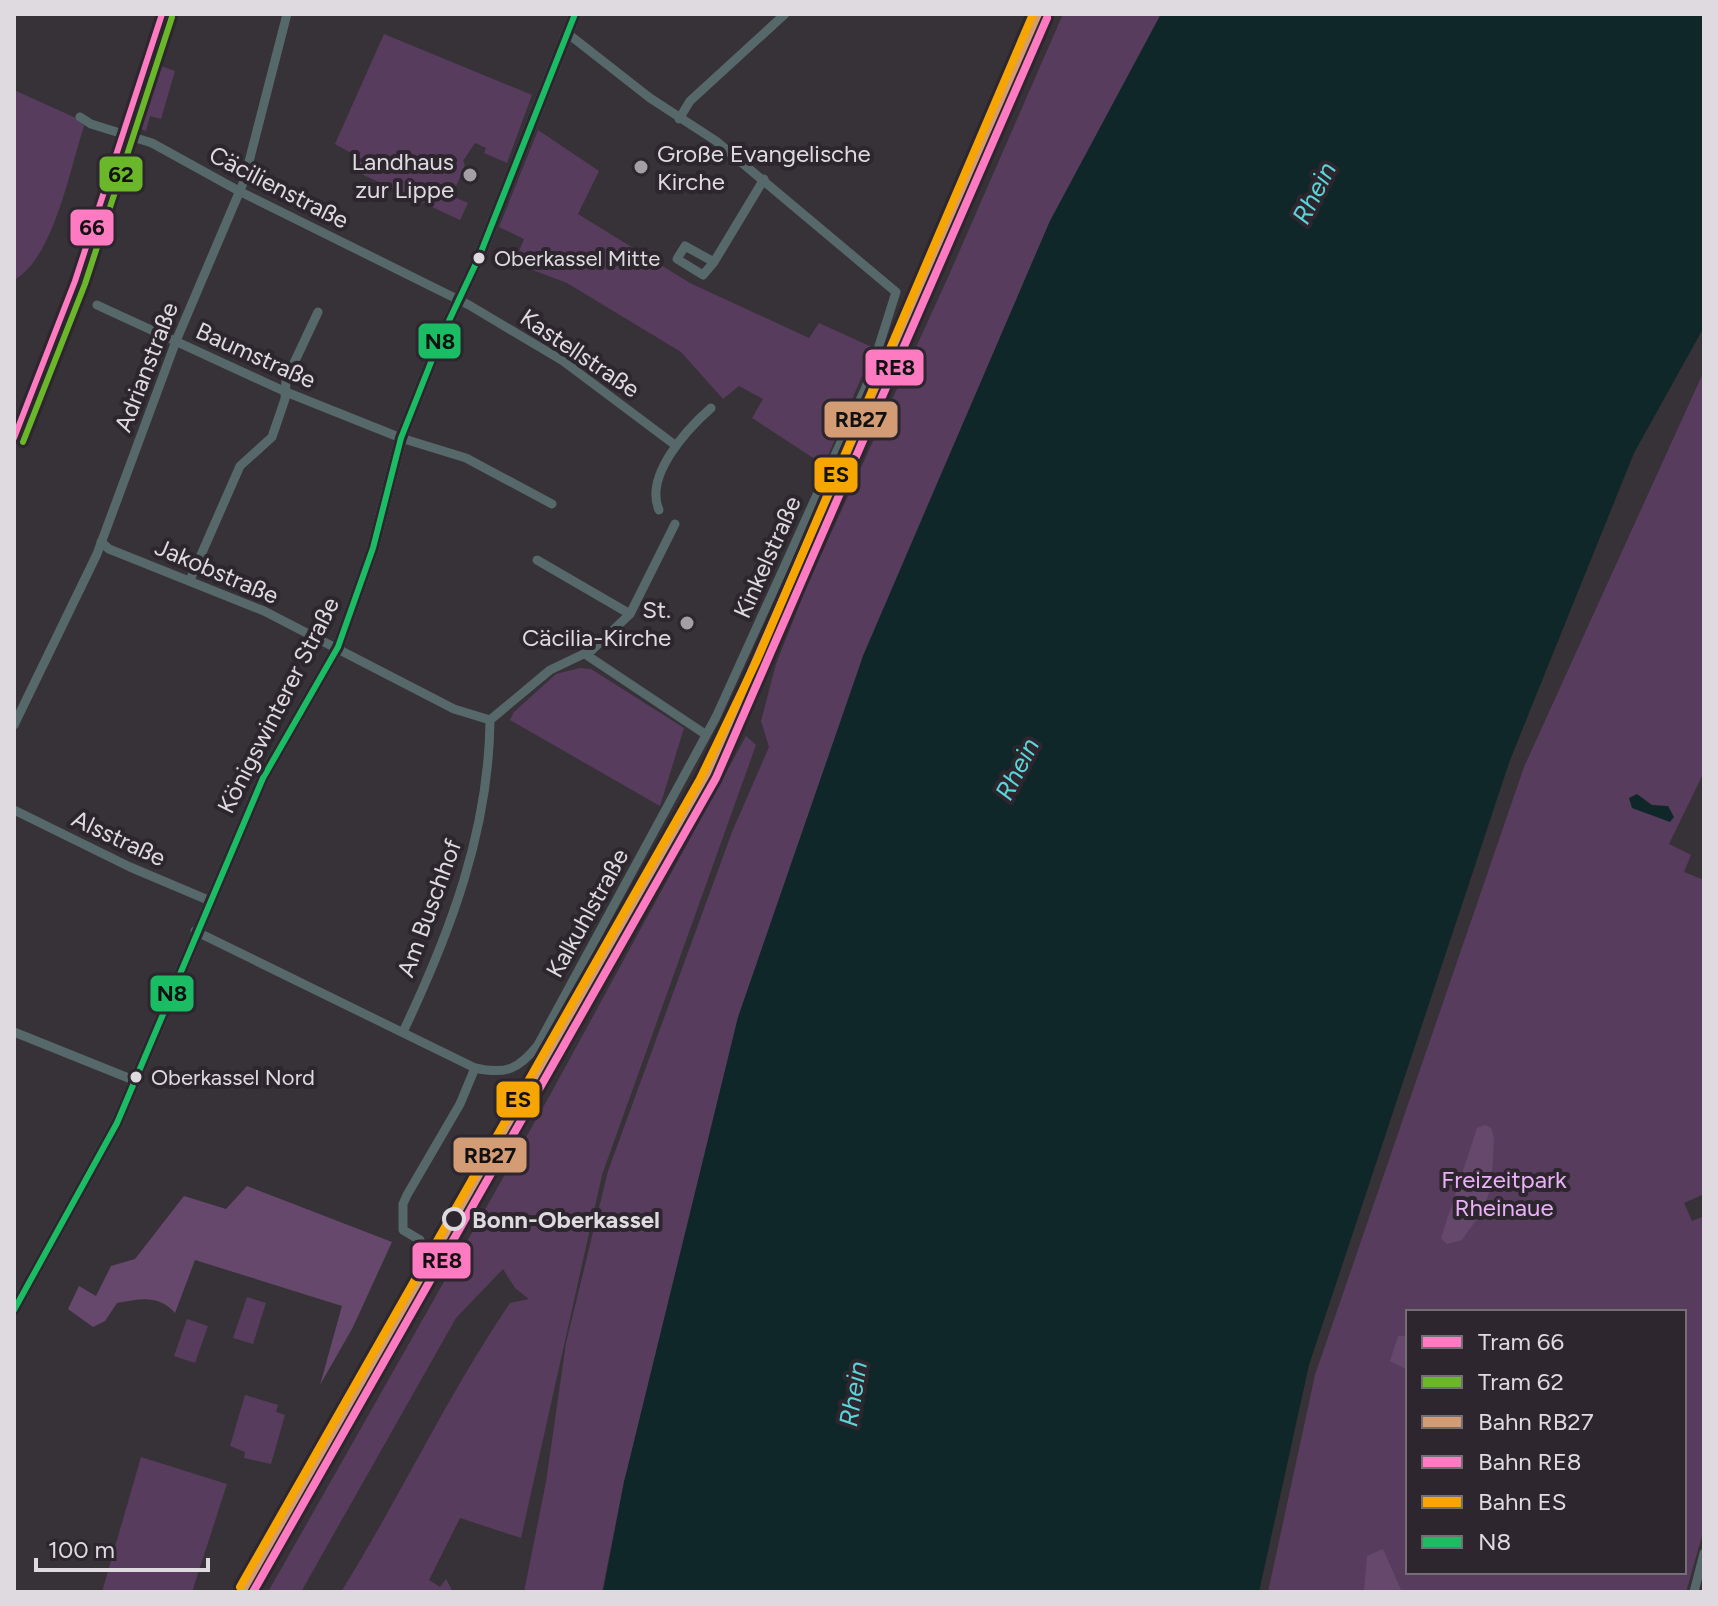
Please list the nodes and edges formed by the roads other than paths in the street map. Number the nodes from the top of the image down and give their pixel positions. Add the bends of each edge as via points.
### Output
1 (287, 14) edge
2 (575, 14) edge
3 (785, 14) edge
4 (567, 33) junction
5 (80, 117) dead end
6 (679, 119) junction
7 (764, 179) junction
8 (239, 191) junction
9 (714, 262) dead end
10 (458, 300) junction
11 (97, 305) dead end
12 (318, 312) dead end
13 (176, 341) junction
14 (286, 392) junction
15 (711, 408) dead end
16 (401, 438) junction
17 (675, 445) junction
18 (552, 504) dead end
19 (659, 510) dead end
20 (675, 524) dead end
21 (101, 542) junction
22 (537, 560) dead end
23 (190, 580) junction
24 (630, 614) junction
25 (338, 647) junction
26 (585, 654) junction
27 (490, 720) junction
28 (14, 725) edge
29 (705, 734) junction
30 (14, 810) edge
31 (208, 900) junction
32 (195, 931) junction
33 (14, 1032) edge
34 (403, 1032) junction
35 (475, 1068) junction
36 (136, 1081) junction
37 (420, 1240) dead end
38 (14, 1310) edge
39 (1704, 1553) edge
40 (1694, 1592) edge

1 - 8 street, Adrianstraße
2 - 4 main road, Königswinterer Straße
3 - 6 street via 690,101
4 - 6 street, Kinkelstraße
4 - 10 main road, Königswinterer Straße
5 - 8 street, Cäcilienstraße via 152,143
6 - 7 street, Kinkelstraße
7 - 9 street
7 - 29 street, Kinkelstraße via 896,292 866,387
8 - 10 street, Cäcilienstraße
8 - 13 street, Adrianstraße
10 - 16 main road, Königswinterer Straße
10 - 17 street, Kastellstraße via 563,361
11 - 13 street, Baumstraße
12 - 14 street via 286,380
13 - 14 street, Baumstraße
13 - 21 street, Adrianstraße
14 - 16 street, Baumstraße
14 - 23 street via 272,437 240,466
15 - 17 street
16 - 18 street, Baumstraße via 466,458
16 - 25 main road, Königswinterer Straße via 373,548
17 - 19 street via 655,495
20 - 24 street
21 - 23 street, Jakobstraße
21 - 28 street, Adrianstraße
22 - 24 street
23 - 25 street, Jakobstraße
24 - 26 street
25 - 27 street, Jakobstraße via 454,709
25 - 31 main road, Königswinterer Straße via 263,778
26 - 27 street via 550,670
26 - 29 street
27 - 34 street, Am Buschhof via 487,786 467,877
29 - 35 street, Kalkuhlstraße via 538,1045 519,1067
30 - 31 street, Alsstraße
31 - 32 main road, Königswinterer Straße
32 - 34 street, Kalkuhlstraße
32 - 36 main road, Königswinterer Straße
33 - 36 street
34 - 35 street, Kalkuhlstraße
35 - 37 street via 403,1204 403,1230
36 - 38 main road, Königswinterer Straße
39 - 40 street

